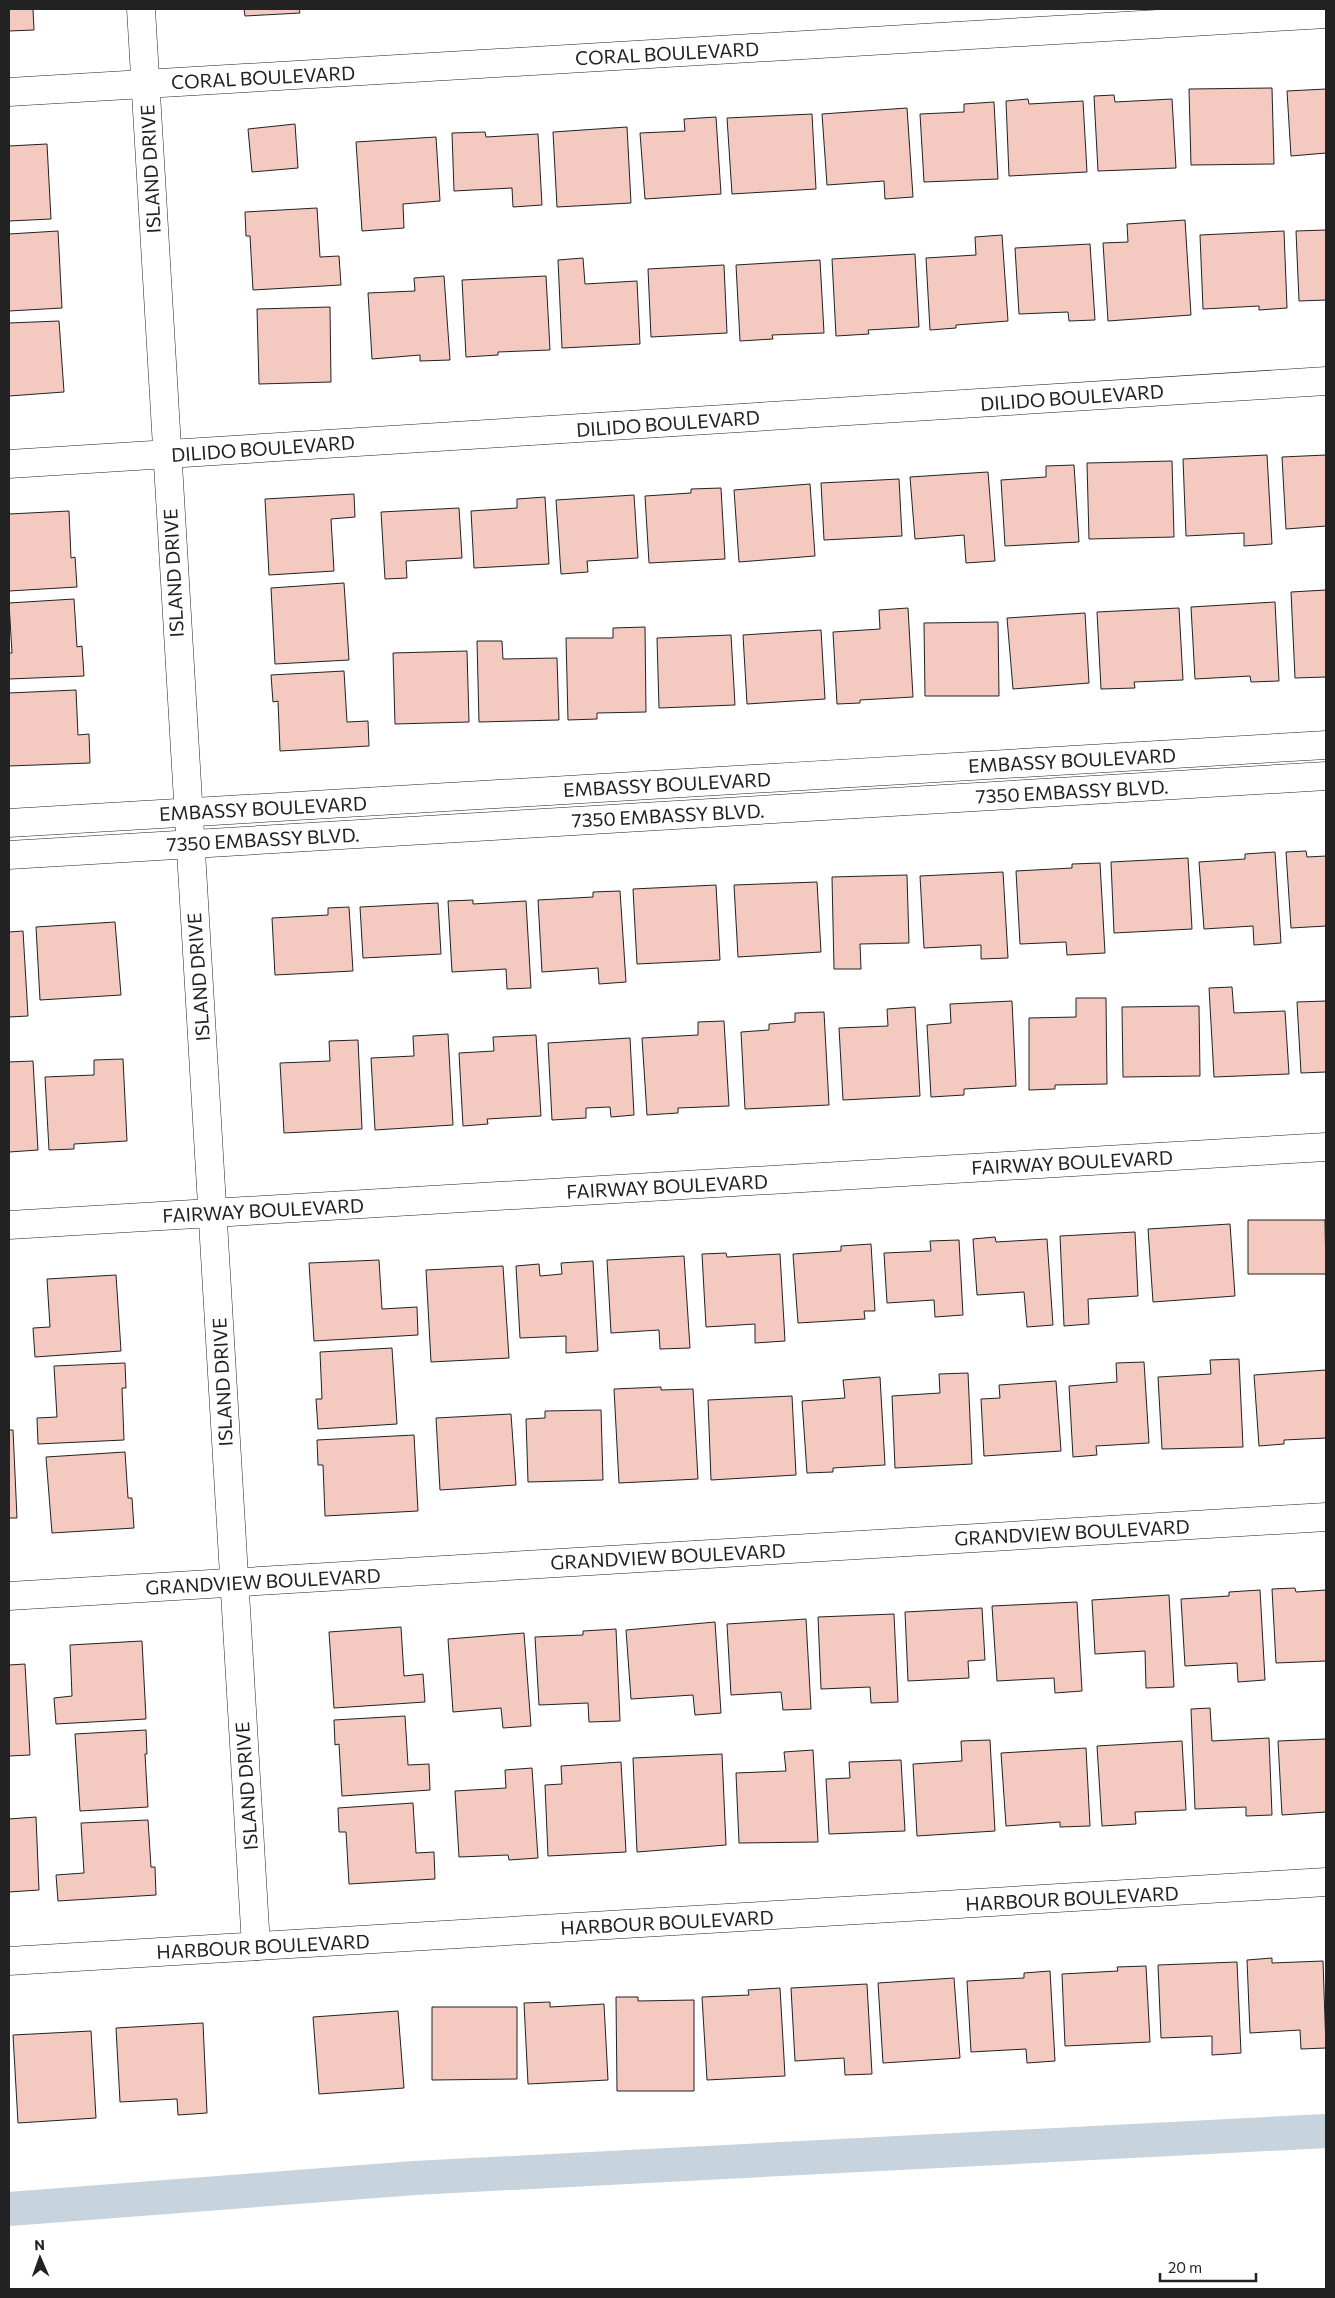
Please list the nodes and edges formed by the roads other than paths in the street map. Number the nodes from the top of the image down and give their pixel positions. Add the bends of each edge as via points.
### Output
1 (141, 9) edge
2 (1326, 14) edge
3 (145, 84) junction
4 (9, 92) edge
5 (1326, 381) edge
6 (166, 455) junction
7 (9, 464) edge
8 (1326, 745) edge
9 (1326, 776) edge
10 (187, 812) junction
11 (9, 823) edge
12 (189, 844) junction
13 (9, 854) edge
14 (1326, 1147) edge
15 (212, 1213) junction
16 (9, 1225) edge
17 (1326, 1516) edge
18 (233, 1582) junction
19 (9, 1596) edge
20 (1326, 1882) edge
21 (256, 1946) junction
22 (9, 1961) edge

1 - 3 street, ISLAND DRIVE
2 - 3 street, CORAL BOULEVARD
3 - 4 street, CORAL BOULEVARD
3 - 6 street, ISLAND DRIVE
5 - 6 street, DILIDO BOULEVARD
6 - 7 street, DILIDO BOULEVARD
6 - 10 street, ISLAND DRIVE
8 - 10 street, EMBASSY BOULEVARD
9 - 12 street, 7350 EMBASSY BLVD.
10 - 11 street, EMBASSY BOULEVARD
10 - 12 street, ISLAND DRIVE
12 - 13 street, 7350 EMBASSY BLVD.
12 - 15 street, ISLAND DRIVE
14 - 15 street, FAIRWAY BOULEVARD
15 - 16 street, FAIRWAY BOULEVARD
15 - 18 street, ISLAND DRIVE
17 - 18 street, GRANDVIEW BOULEVARD
18 - 19 street, GRANDVIEW BOULEVARD
18 - 21 street, ISLAND DRIVE
20 - 21 street, HARBOUR BOULEVARD
21 - 22 street, HARBOUR BOULEVARD

